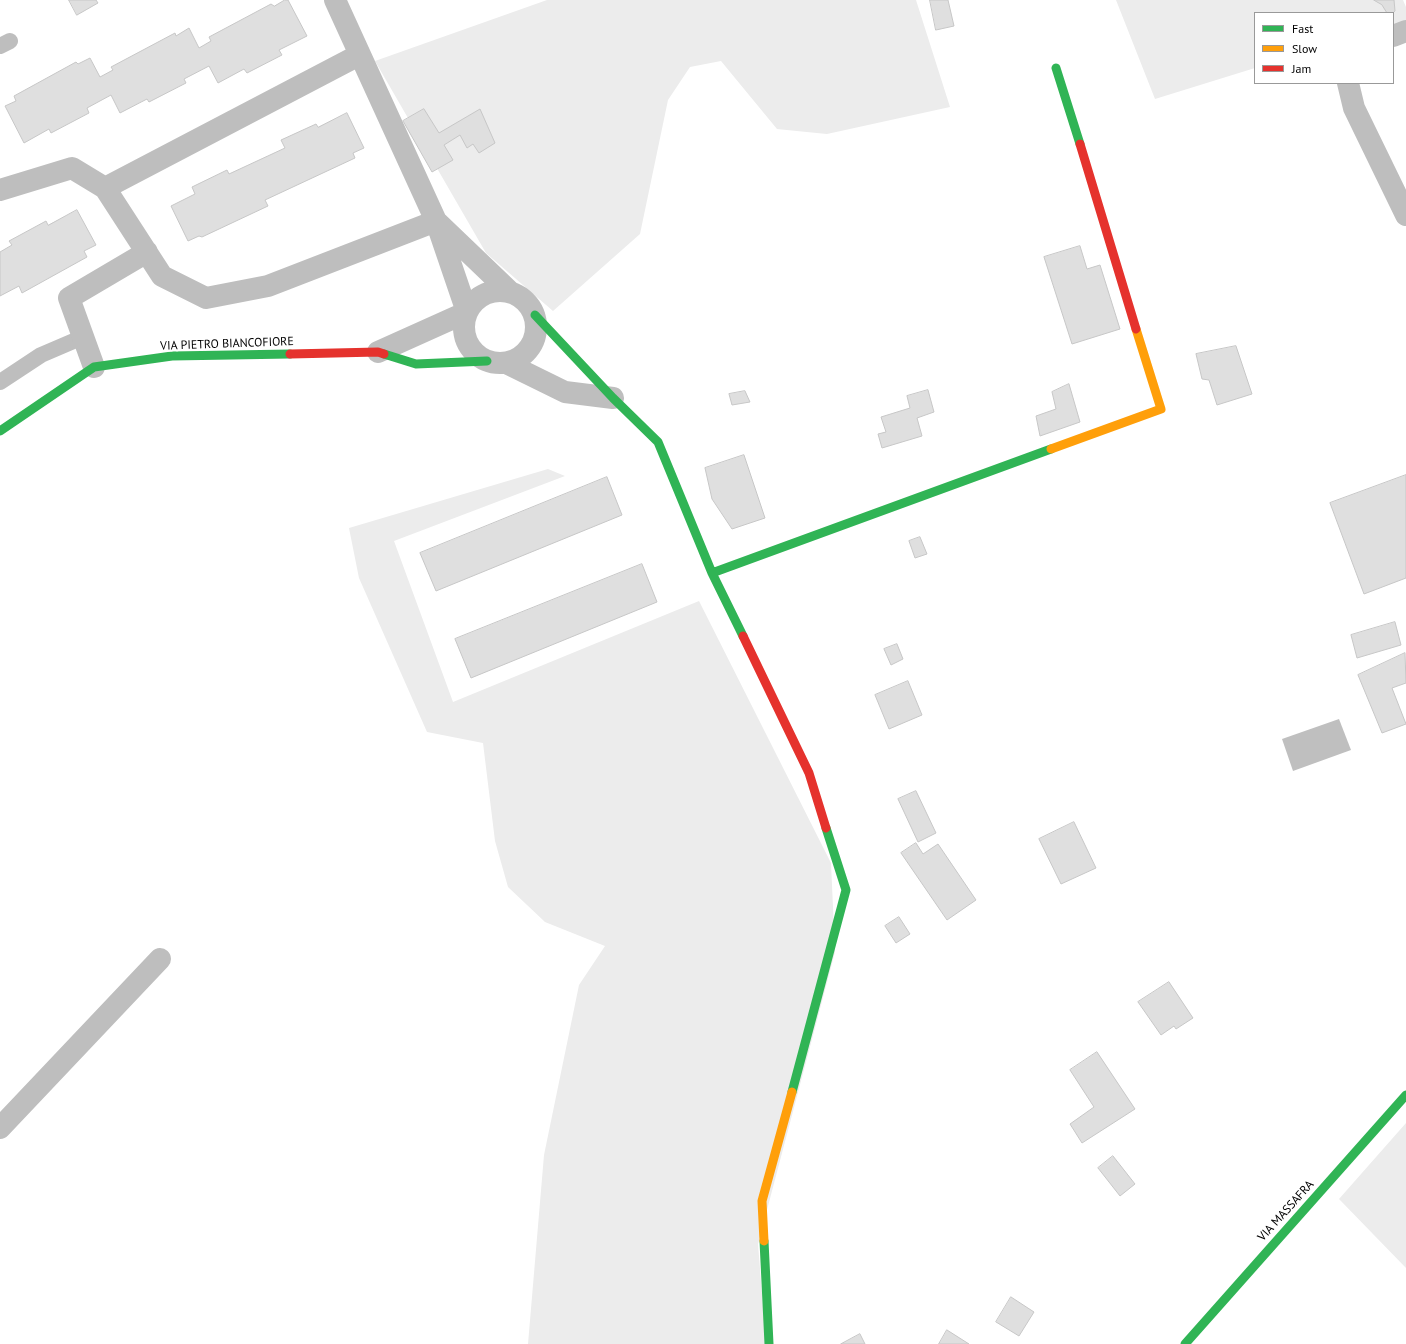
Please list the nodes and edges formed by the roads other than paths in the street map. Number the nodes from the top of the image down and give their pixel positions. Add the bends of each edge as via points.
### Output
1 (334, 0) edge
2 (1406, 31) edge
3 (1394, 36) edge
4 (359, 55) junction
5 (1056, 68) dead end
6 (1348, 84) edge
7 (1, 188) edge
8 (105, 188) junction
9 (1406, 215) edge
10 (436, 221) junction
11 (147, 252) junction
12 (509, 291) junction
13 (467, 312) junction
14 (535, 315) junction
15 (83, 337) junction
16 (378, 352) junction
17 (496, 362) junction
18 (94, 367) junction
19 (0, 382) edge
20 (613, 398) junction
21 (0, 431) edge
22 (712, 573) junction
23 (160, 959) dead end
24 (1406, 1095) edge
25 (0, 1128) edge
26 (769, 1344) edge
27 (1185, 1344) edge

1 - 4 street
2 - 3 street
4 - 8 street
4 - 10 street
5 - 22 street via 1161,409
6 - 9 street via 1354,108
7 - 8 street via 72,168
8 - 11 street
10 - 11 street via 268,286 206,298 162,276
10 - 12 street
10 - 13 street
11 - 15 street via 69,298
12 - 13 street via 488,292 479,296
12 - 14 street via 530,305
13 - 16 street
13 - 17 street via 464,335 469,346 477,355
14 - 17 street via 537,328 528,351 518,359
14 - 20 street
15 - 18 street
15 - 19 lane via 41,355
16 - 17 street, VIA PIETRO BIANCOFIORE via 416,364
16 - 18 street, VIA PIETRO BIANCOFIORE via 172,356
17 - 20 street via 565,392
18 - 21 street, VIA PIETRO BIANCOFIORE
20 - 22 street via 658,442
22 - 26 street via 809,773 846,890 762,1201
23 - 25 street
24 - 27 street, VIA MASSAFRA

